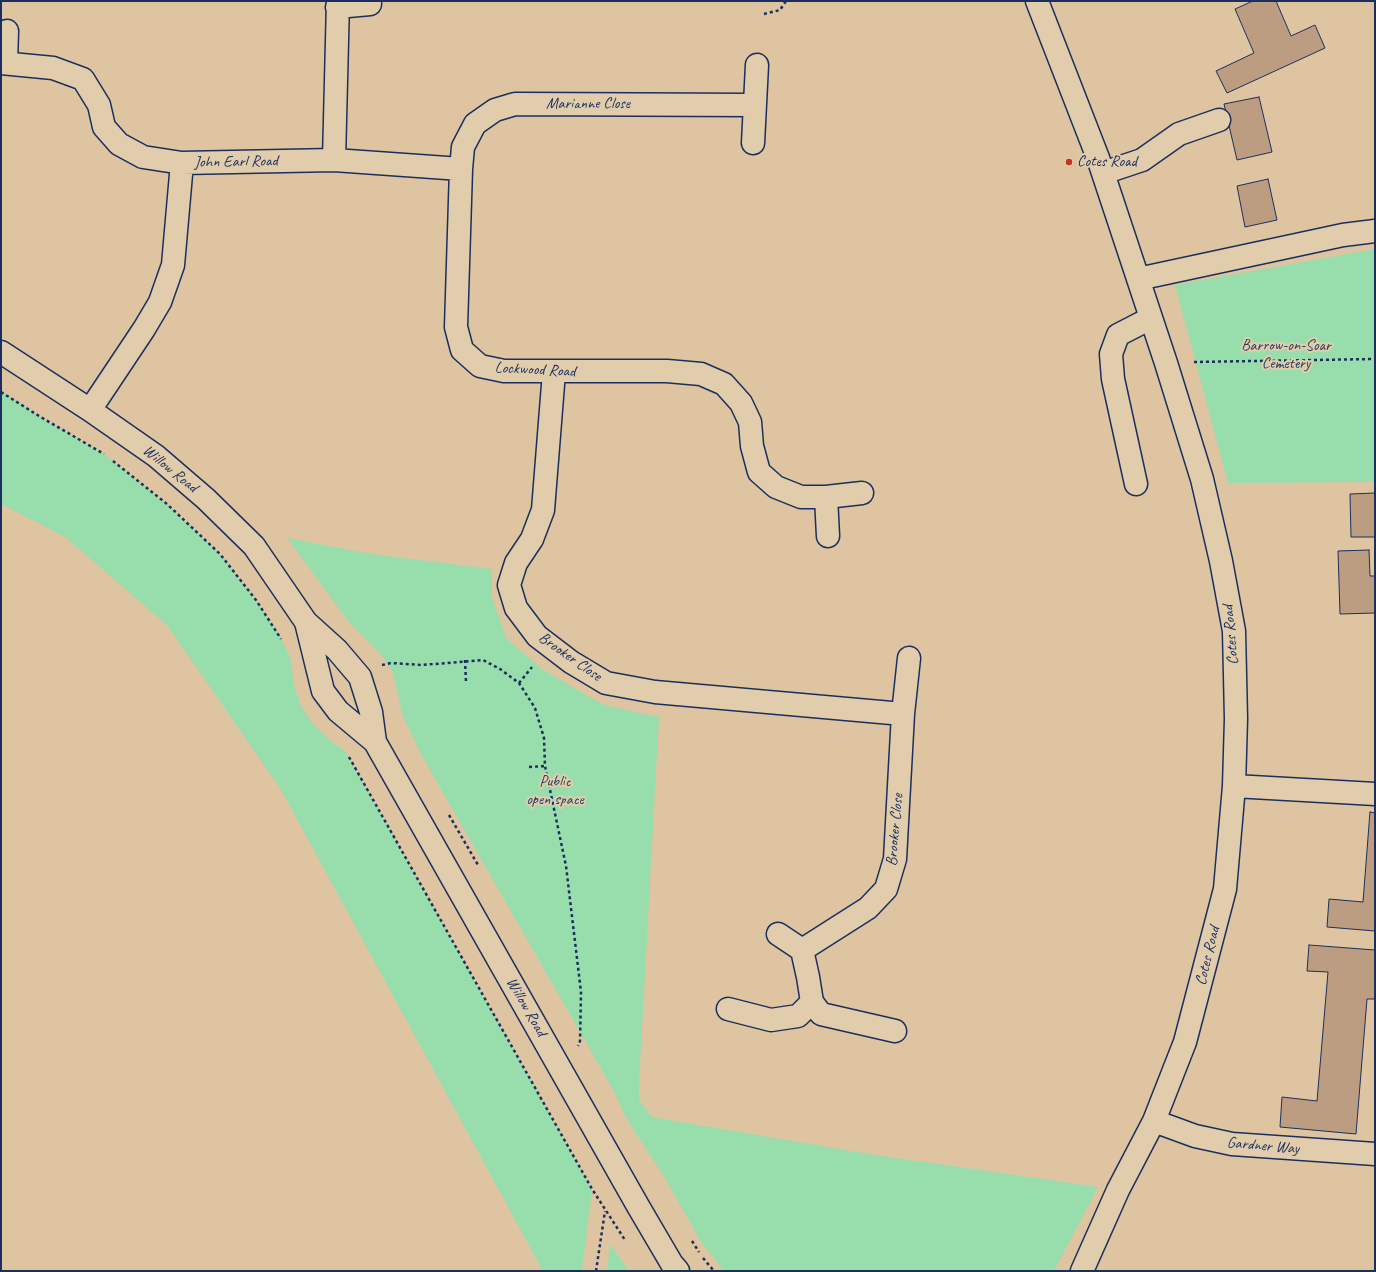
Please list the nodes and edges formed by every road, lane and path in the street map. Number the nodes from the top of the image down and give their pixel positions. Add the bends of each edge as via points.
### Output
1 (786, 1) edge
2 (1037, 1) edge
3 (337, 4) edge
4 (370, 4) dead end
5 (764, 14) dead end
6 (7, 31) dead end
7 (4, 62) edge
8 (757, 65) dead end
9 (755, 105) junction
10 (1218, 120) dead end
11 (753, 142) dead end
12 (334, 160) junction
13 (182, 163) junction
14 (461, 170) junction
15 (1103, 173) junction
16 (1375, 231) edge
17 (1138, 279) junction
18 (1151, 318) junction
19 (1, 352) edge
20 (1375, 359) edge
21 (1166, 363) junction
22 (554, 372) junction
23 (1, 392) edge
24 (90, 410) junction
25 (1136, 484) dead end
26 (862, 493) dead end
27 (826, 497) junction
28 (828, 536) dead end
29 (306, 622) junction
30 (284, 644) dead end
31 (909, 658) dead end
32 (465, 660) junction
33 (386, 664) junction
34 (387, 670) dead end
35 (360, 678) junction
36 (466, 682) dead end
37 (903, 714) junction
38 (375, 742) junction
39 (346, 752) dead end
40 (545, 766) junction
41 (529, 767) dead end
42 (1234, 786) junction
43 (1375, 794) edge
44 (446, 809) dead end
45 (480, 870) dead end
46 (778, 934) dead end
47 (802, 950) junction
48 (812, 1002) junction
49 (728, 1009) dead end
50 (895, 1031) dead end
51 (575, 1039) dead end
52 (578, 1046) junction
53 (566, 1078) junction
54 (1154, 1121) junction
55 (1375, 1154) edge
56 (606, 1210) junction
57 (690, 1238) dead end
58 (625, 1240) dead end
59 (596, 1271) edge
60 (678, 1271) edge
61 (714, 1271) edge
62 (1082, 1271) edge

1 - 5 path via 780,10
2 - 15 street, Cotes Road
3 - 4 street
3 - 12 street
6 - 7 street
7 - 13 street via 53,68 83,79 99,106 104,127 119,144 142,156
8 - 9 street
9 - 11 street
9 - 14 street, Marianne Close via 515,104 495,110 476,124 463,147
10 - 15 street via 1179,134 1142,160
12 - 13 street, John Earl Road
12 - 14 street
13 - 24 street, John Earl Road via 173,266 160,302
14 - 22 street, Lockwood Road via 456,327 462,350 480,366 504,372
15 - 17 street, Cotes Road
16 - 17 street via 1343,235
17 - 18 street, Cotes Road
18 - 21 street, Cotes Road
18 - 25 street via 1118,335 1111,354 1113,379
19 - 24 street, Willow Road
20 - 21 path
21 - 42 street, Cotes Road via 1202,479 1222,561 1234,631
22 - 27 street, Lockwood Road via 667,371 701,374 724,384 741,403 750,422 752,446 759,472 776,487 801,497
22 - 37 street, Brooker Close via 543,510 532,539 516,563 509,585 516,608 538,636 571,662 613,684 655,692
23 - 30 path via 108,457 167,504 220,554 256,600
24 - 29 street, Willow Road via 156,456 206,499 254,546
26 - 27 street, Lockwood Road
27 - 28 street
29 - 35 street, Willow Road via 337,650
29 - 38 street, Willow Road via 323,691 338,711
31 - 37 street, Brooker Close
32 - 33 path via 422,665
32 - 36 path
32 - 40 path via 483,660 500,668 518,683 535,708 544,738
33 - 34 path
33 - 35 path
35 - 38 street, Willow Road via 371,712
37 - 47 street, Brooker Close via 895,859 886,889 868,908
38 - 53 street, Willow Road
39 - 56 path
40 - 41 path
40 - 52 path via 566,866 580,984
42 - 43 street
42 - 54 street, Cotes Road via 1225,890 1185,1042
44 - 45 path
46 - 47 street
47 - 48 street
48 - 49 street via 798,1016 771,1020
48 - 50 street via 821,1014
51 - 52 path
52 - 53 path
53 - 60 street, Willow Road
54 - 55 street, Gardner Way via 1195,1136 1232,1144
54 - 62 street, Cotes Road via 1118,1190
56 - 58 path
56 - 59 path
57 - 61 path

